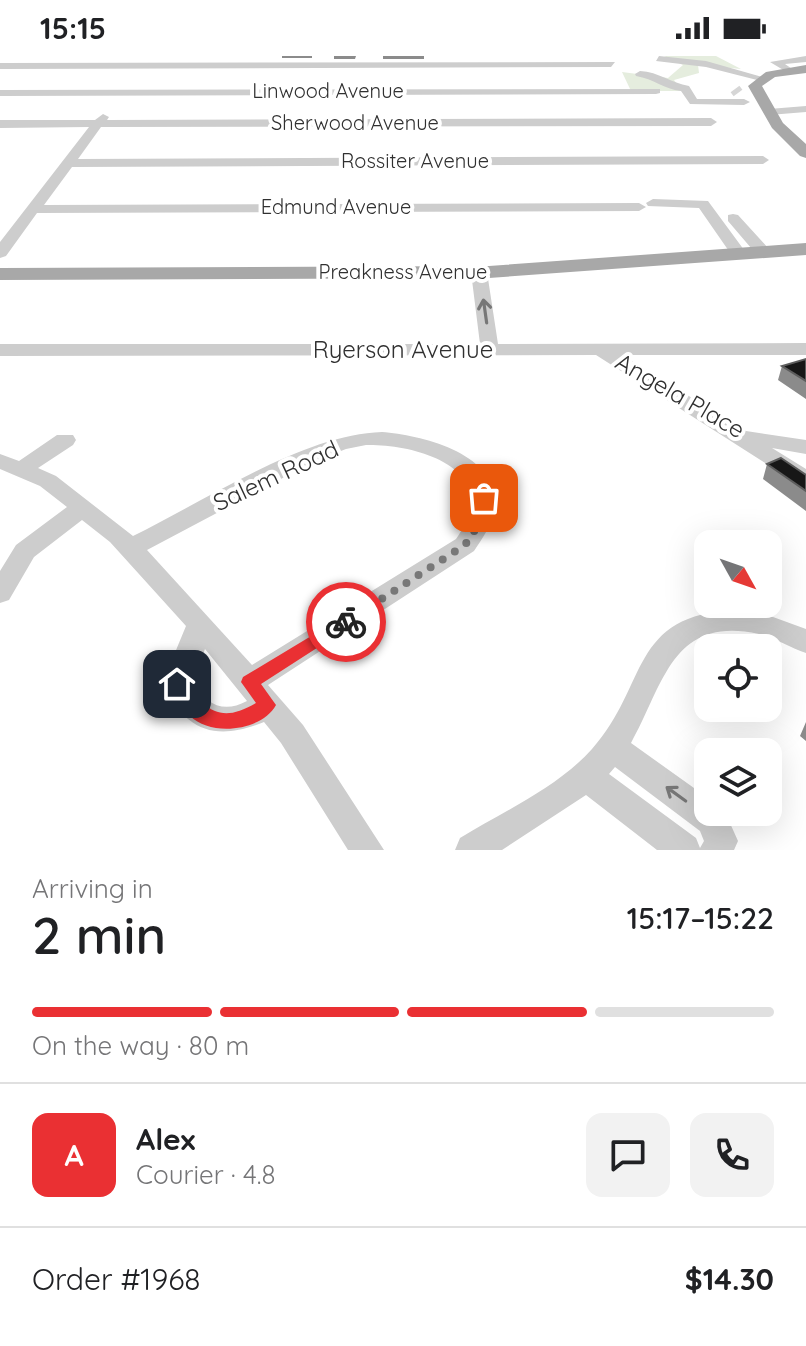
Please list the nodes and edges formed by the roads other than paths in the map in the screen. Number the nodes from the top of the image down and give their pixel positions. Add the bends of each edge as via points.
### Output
1 (659, 59) dead end
2 (806, 59) edge
3 (442, 60) edge
4 (147, 61) edge
5 (611, 64) dead end
6 (0, 66) edge
7 (806, 69) edge
8 (790, 71) junction
9 (640, 74) dead end
10 (663, 80) junction
11 (759, 80) junction
12 (685, 88) junction
13 (656, 91) dead end
14 (123, 92) junction
15 (0, 93) edge
16 (714, 102) junction
17 (806, 109) edge
18 (769, 112) junction
19 (730, 119) dead end
20 (711, 122) dead end
21 (0, 124) edge
22 (98, 124) junction
23 (453, 124) junction
24 (804, 149) edge
25 (763, 160) dead end
26 (68, 163) junction
27 (33, 209) junction
28 (733, 218) dead end
29 (806, 249) edge
30 (763, 252) junction
31 (0, 253) edge
32 (739, 254) junction
33 (479, 272) junction
34 (0, 274) edge
35 (806, 349) edge
36 (0, 350) edge
37 (490, 350) junction
38 (602, 350) junction
39 (740, 436) junction
40 (65, 440) dead end
41 (806, 447) edge
42 (11, 465) edge
43 (806, 479) edge
44 (83, 507) junction
45 (130, 548) junction
46 (0, 593) edge
47 (200, 624) junction
48 (806, 642) edge
49 (249, 682) junction
50 (267, 705) junction
51 (613, 747) junction
52 (586, 776) junction
53 (367, 850) edge
54 (472, 850) edge
55 (684, 850) edge
56 (717, 850) edge

1 - 11 street via 714,65
2 - 8 street via 770,60
3 - 4 street
3 - 5 street
3 - 23 street
4 - 6 street
4 - 14 street
7 - 8 main road
8 - 11 main road
9 - 10 street
10 - 12 street via 667,86
10 - 12 street via 658,68 666,64 695,65 696,79
11 - 16 street via 713,70 741,97
11 - 18 main road via 755,86
12 - 16 street via 694,102
13 - 23 street, Linwood Avenue
14 - 15 street, Linwood Avenue
14 - 22 street
14 - 23 street, Linwood Avenue
16 - 19 street
17 - 18 street
18 - 24 main road
20 - 23 street, Sherwood Avenue
21 - 22 street, Sherwood Avenue
22 - 23 street, Sherwood Avenue
22 - 26 street
23 - 25 street, Rossiter Avenue
23 - 26 street, Rossiter Avenue
26 - 27 street
27 - 31 street
27 - 32 street, Edmund Avenue via 703,204
28 - 30 street
29 - 30 main road, Preakness Avenue
30 - 32 main road, Preakness Avenue
32 - 33 main road, Preakness Avenue
33 - 34 main road, Preakness Avenue
37 -> 33 street
35 - 38 street, Ryerson Avenue
36 - 37 street, Ryerson Avenue
37 - 38 street, Ryerson Avenue
38 - 39 street, Angela Place
39 - 41 street, Angela Place
39 - 43 street
40 - 42 street
42 - 44 street via 48,481
44 - 45 street
44 - 46 street via 25,551
45 - 47 street
45 - 49 street, Salem Road via 307,457 349,441 412,443 453,458 473,475 484,508 465,545
47 - 49 street
47 - 50 street via 177,684 186,701 197,713 229,721 241,721
48 - 51 street via 779,629 737,620 682,633 660,656
49 - 50 street
50 - 53 street via 323,778
51 - 52 street
56 -> 51 street via 721,841 712,820
52 - 54 street
52 - 55 street

